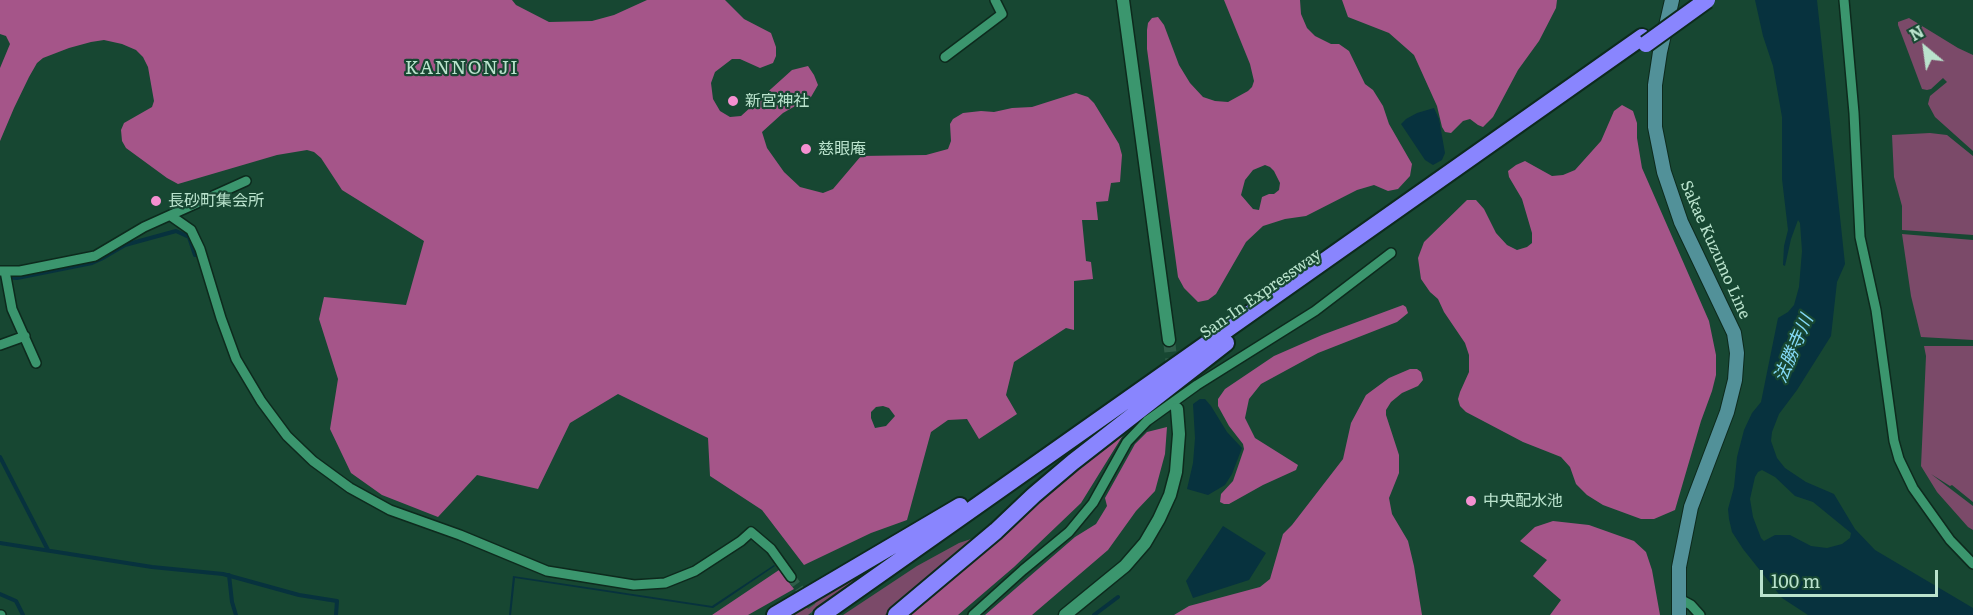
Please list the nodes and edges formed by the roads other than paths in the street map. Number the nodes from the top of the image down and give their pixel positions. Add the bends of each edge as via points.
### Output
1 (995, 0) edge
2 (1123, 0) edge
3 (1672, 0) edge
4 (1694, 0) edge
5 (1707, 0) edge
6 (1844, 0) edge
7 (1644, 40) junction
8 (945, 57) dead end
9 (246, 181) dead end
10 (1434, 189) junction
11 (171, 216) junction
12 (1391, 253) dead end
13 (2, 271) edge
14 (1263, 315) junction
15 (25, 336) junction
16 (1169, 340) tunnel mouth
17 (0, 345) edge
18 (36, 363) dead end
19 (1141, 391) junction
20 (1177, 409) tunnel mouth
21 (1973, 564) edge
22 (791, 577) tunnel mouth
23 (1678, 598) junction
24 (775, 615) edge
25 (822, 615) edge
26 (833, 615) edge
27 (896, 615) edge
28 (973, 615) edge
29 (1065, 615) edge
30 (1679, 615) edge
31 (1700, 615) edge

1 - 8 street via 1002,14
2 - 16 street
3 - 23 main road, Sakae Kuzumo Line via 1655,85 1655,127 1664,172 1678,212 1734,333 1737,353 1728,412 1690,507 1679,567
4 - 7 highway, San-In Expressway
5 - 7 highway, San-In Expressway, bridge
6 - 21 street via 1860,237 1876,310 1894,441 1913,488 1950,540
7 - 10 highway, San-In Expressway
9 - 11 street
10 - 14 highway, San-In Expressway
10 - 19 highway, San-In Expressway
11 - 13 street via 95,256
11 - 22 street via 191,230 236,360 261,401 313,461 350,488 390,510 547,571 634,585 665,583 695,571 751,532 771,549
12 - 28 street via 1315,311 1147,421 1127,442 1093,503 1069,532
13 - 15 street via 12,309
14 - 26 highway, San-In Expressway
14 - 27 highway via 1073,462
15 - 17 street
15 - 18 street
19 - 24 highway via 1113,402 978,495
19 - 25 highway, San-In Expressway
20 - 29 street via 1176,472 1159,519 1125,566
23 - 30 main road, Sakae Kuzumo Line
23 - 31 street

